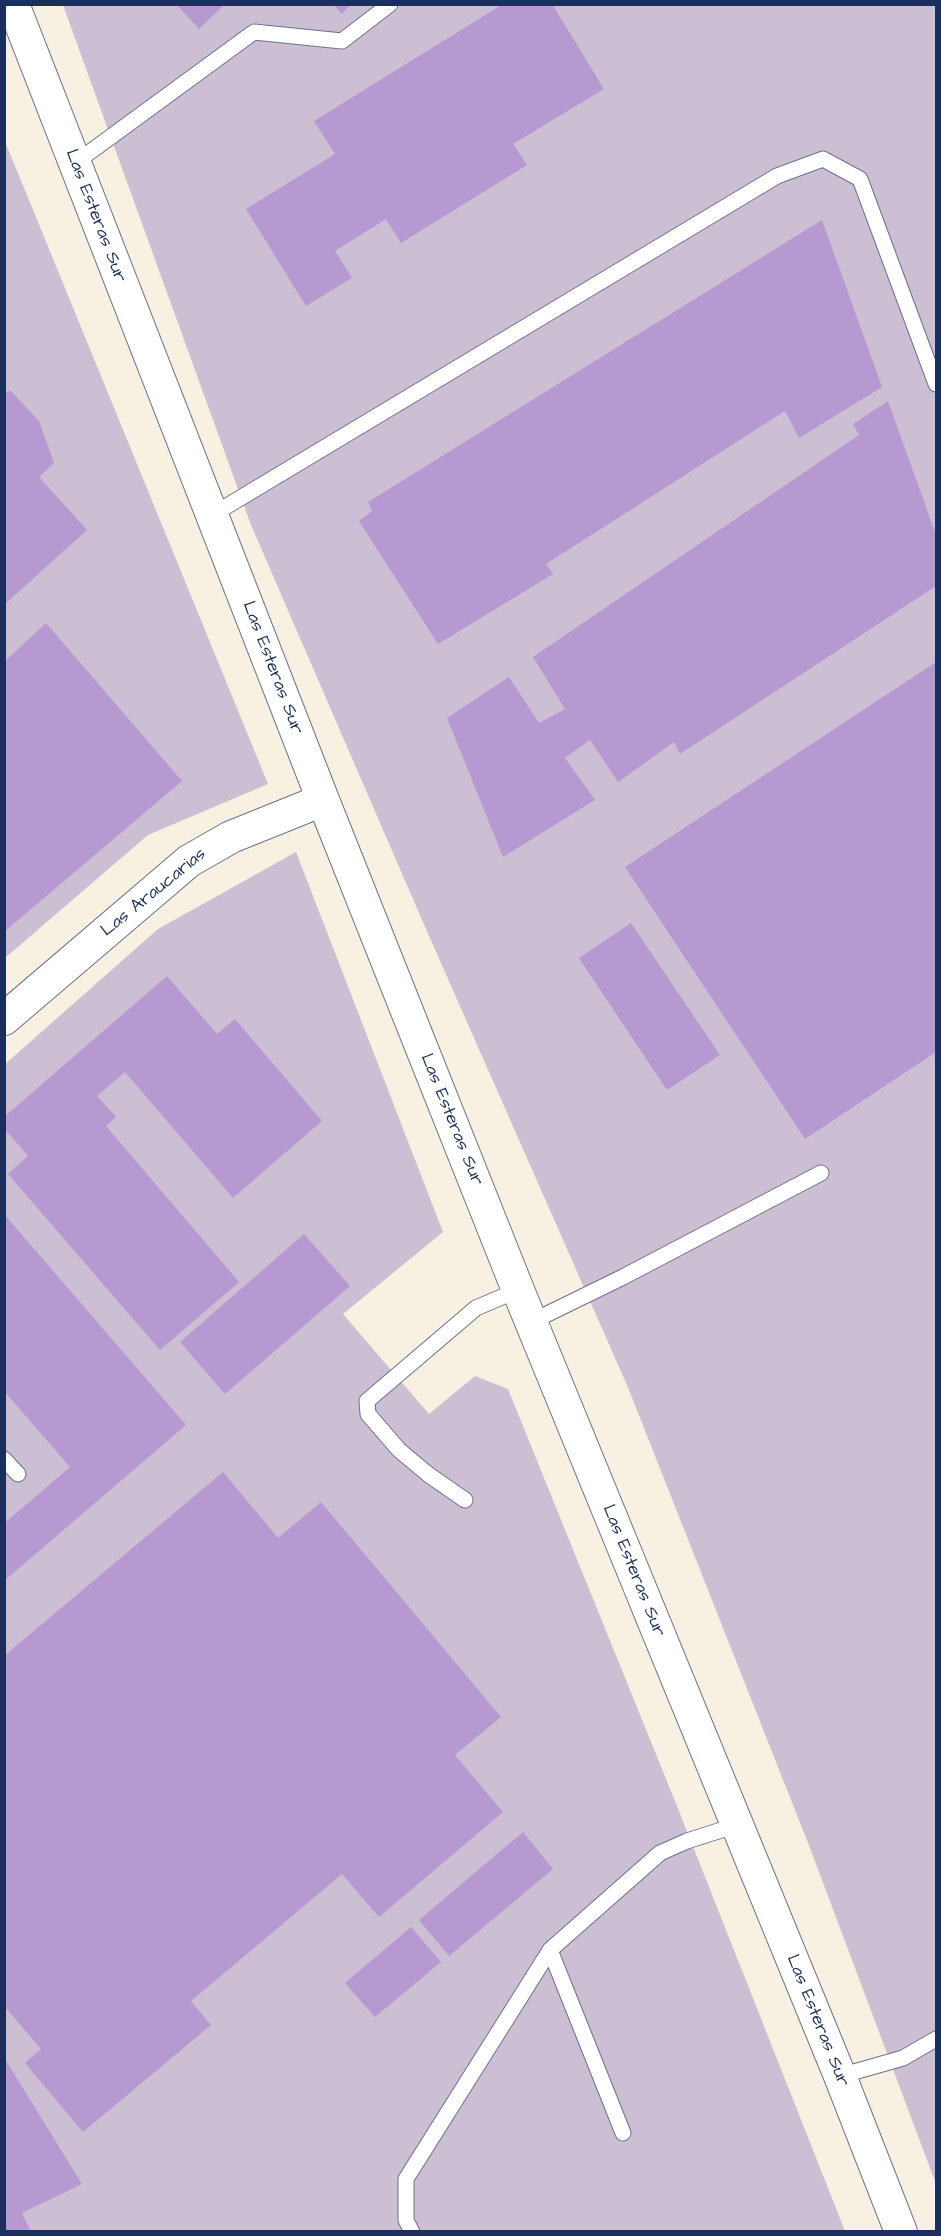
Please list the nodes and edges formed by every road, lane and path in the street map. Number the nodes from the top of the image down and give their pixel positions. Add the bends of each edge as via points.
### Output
1 (13, 4) edge
2 (390, 4) edge
3 (75, 164) junction
4 (936, 384) edge
5 (213, 515) junction
6 (323, 800) junction
7 (4, 1019) edge
8 (821, 1173) dead end
9 (518, 1290) junction
10 (531, 1322) junction
11 (4, 1459) edge
12 (18, 1474) dead end
13 (465, 1500) dead end
14 (737, 1825) junction
15 (550, 1950) junction
16 (936, 2039) edge
17 (840, 2076) junction
18 (623, 2133) dead end
19 (412, 2232) edge
20 (901, 2232) edge

1 - 3 street, Las Esteras Sur
2 - 3 lane via 342,41 254,32
3 - 5 street, Las Esteras Sur
4 - 5 lane via 860,179 823,159 777,176
5 - 6 street, Las Esteras Sur
6 - 7 street, Las Araucarias via 231,837 189,861
6 - 9 street, Las Esteras Sur
8 - 10 lane
9 - 10 street, Las Esteras Sur
9 - 13 lane via 476,1308 367,1401 368,1414 399,1450
10 - 14 street, Las Esteras Sur
11 - 12 lane
14 - 15 lane via 660,1853
14 - 17 street, Las Esteras Sur
15 - 18 lane
15 - 19 lane via 406,2179 406,2220
16 - 17 lane via 903,2058
17 - 20 street, Las Esteras Sur

